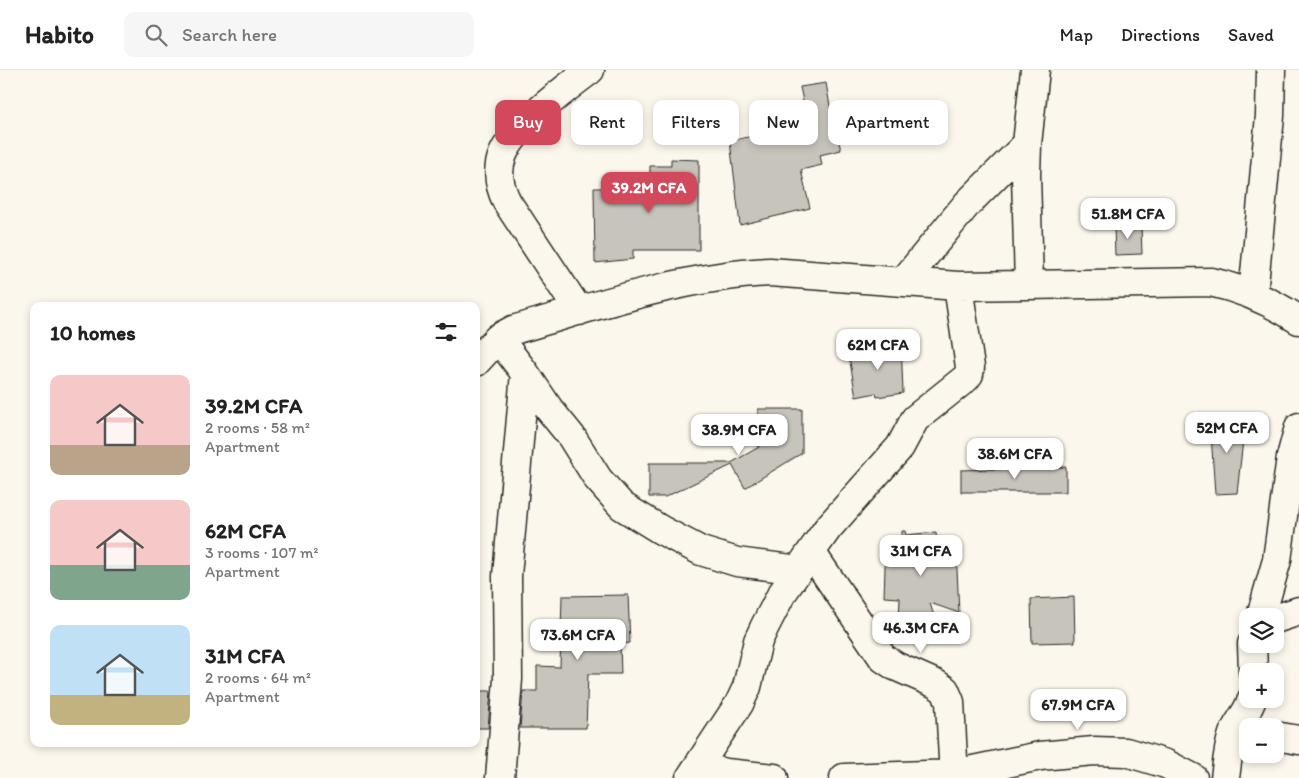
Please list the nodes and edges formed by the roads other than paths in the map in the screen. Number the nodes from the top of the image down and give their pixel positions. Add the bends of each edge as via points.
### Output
1 (590, 70) edge
2 (1035, 70) edge
3 (1271, 70) edge
4 (1027, 144) junction
5 (903, 282) junction
6 (1029, 285) junction
7 (958, 286) junction
8 (1253, 295) junction
9 (579, 312) junction
10 (1296, 314) edge
11 (498, 338) junction
12 (480, 358) edge
13 (525, 373) junction
14 (1299, 427) edge
15 (805, 561) junction
16 (1263, 608) edge
17 (1299, 611) edge
18 (1284, 616) edge
19 (1239, 735) edge
20 (1284, 738) edge
21 (1299, 740) edge
22 (694, 772) edge
23 (954, 776) edge
24 (500, 778) edge
25 (774, 778) edge
26 (844, 778) edge
27 (1193, 778) edge
28 (1225, 778) edge

1 - 9 street via 560,92 518,131 503,153 499,170 500,187 507,202
2 - 4 street
3 - 8 street via 1270,116
4 - 5 street via 966,204
4 - 6 street
5 - 7 street
5 - 9 street via 747,273 665,287
6 - 7 street
6 - 8 street via 1211,282
7 - 15 street via 969,374 915,420 900,447 828,528
8 - 10 street
9 - 11 street via 513,330
11 - 12 street
11 - 13 street
13 - 15 street via 598,479 622,506 701,551 737,562
13 - 24 street via 507,576 508,679
14 - 16 street via 1291,456 1277,560
15 - 22 street via 781,595 758,641 747,687 739,704
15 - 23 street via 883,658 946,690 950,702
17 - 18 street
19 - 28 street via 1228,756
20 - 21 street
22 - 25 street
23 - 26 street
23 - 27 street via 1040,756 1126,752 1166,764

